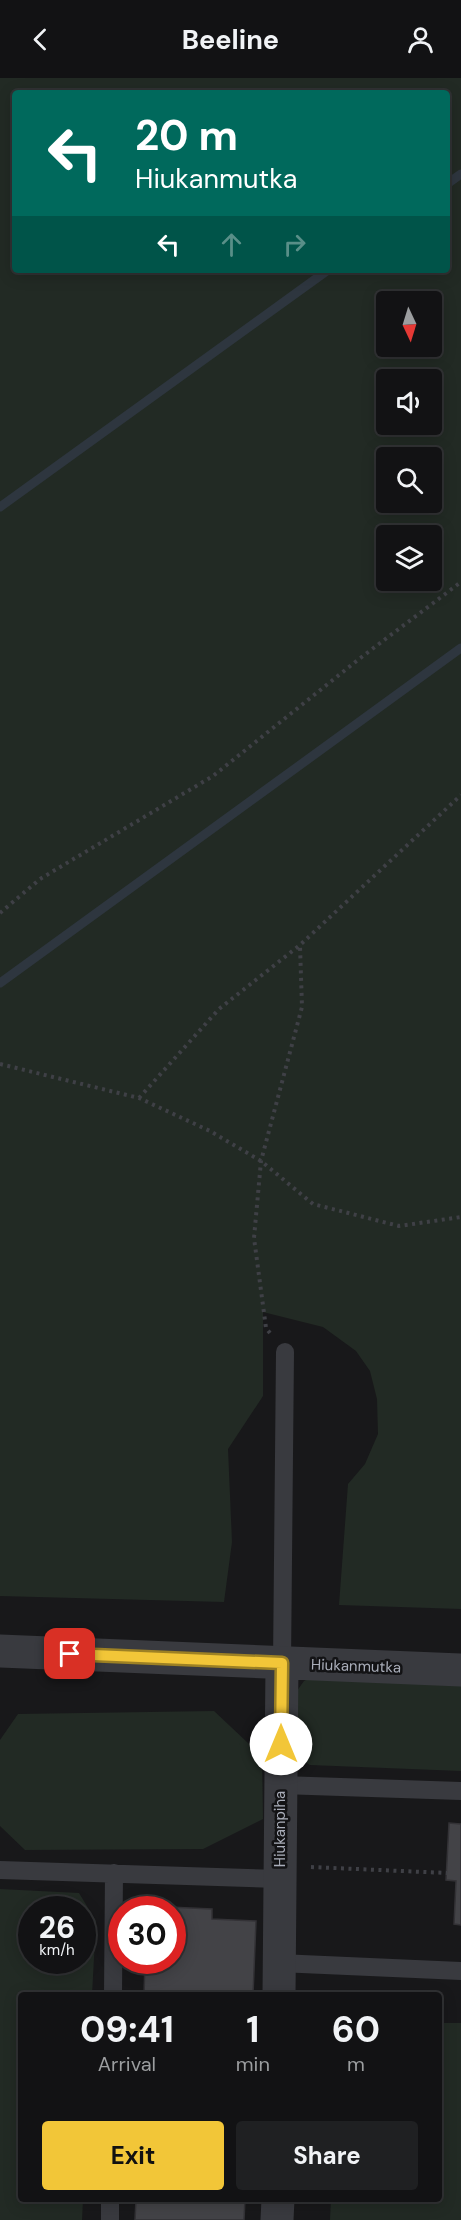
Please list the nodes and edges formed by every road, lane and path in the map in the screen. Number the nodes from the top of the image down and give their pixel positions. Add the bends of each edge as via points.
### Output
1 (461, 582) edge
2 (461, 795) edge
3 (0, 913) edge
4 (300, 945) junction
5 (0, 1064) edge
6 (139, 1098) junction
7 (261, 1161) junction
8 (461, 1217) edge
9 (266, 1328) dead end
10 (285, 1352) dead end
11 (0, 1651) edge
12 (282, 1663) junction
13 (461, 1670) edge
14 (281, 1785) junction
15 (461, 1791) edge
16 (0, 1869) edge
17 (280, 1872) junction
18 (114, 1873) junction
19 (447, 1873) dead end
20 (279, 1963) junction
21 (461, 1971) edge
22 (113, 1992) edge
23 (279, 1992) edge
24 (110, 2202) edge
25 (278, 2202) edge
26 (110, 2220) edge
27 (277, 2220) edge

1 - 3 path via 213,776 40,879
2 - 4 path
4 - 6 path via 219,1009
4 - 7 path via 302,1007
5 - 6 path
6 - 7 path via 210,1131
7 - 8 path via 313,1204 399,1226
7 - 9 path via 254,1238
10 - 12 lane
11 - 12 street, Hiukanmutka
12 - 13 street, Hiukanmutka
12 - 14 street, Hiukanpiha
14 - 15 lane
14 - 17 street, Hiukanpiha
16 - 18 lane
17 - 18 lane
17 - 19 path
17 - 20 street, Hiukanpiha
18 - 22 lane
20 - 21 lane
20 - 23 street, Hiukanpiha
24 - 26 lane
25 - 27 street

